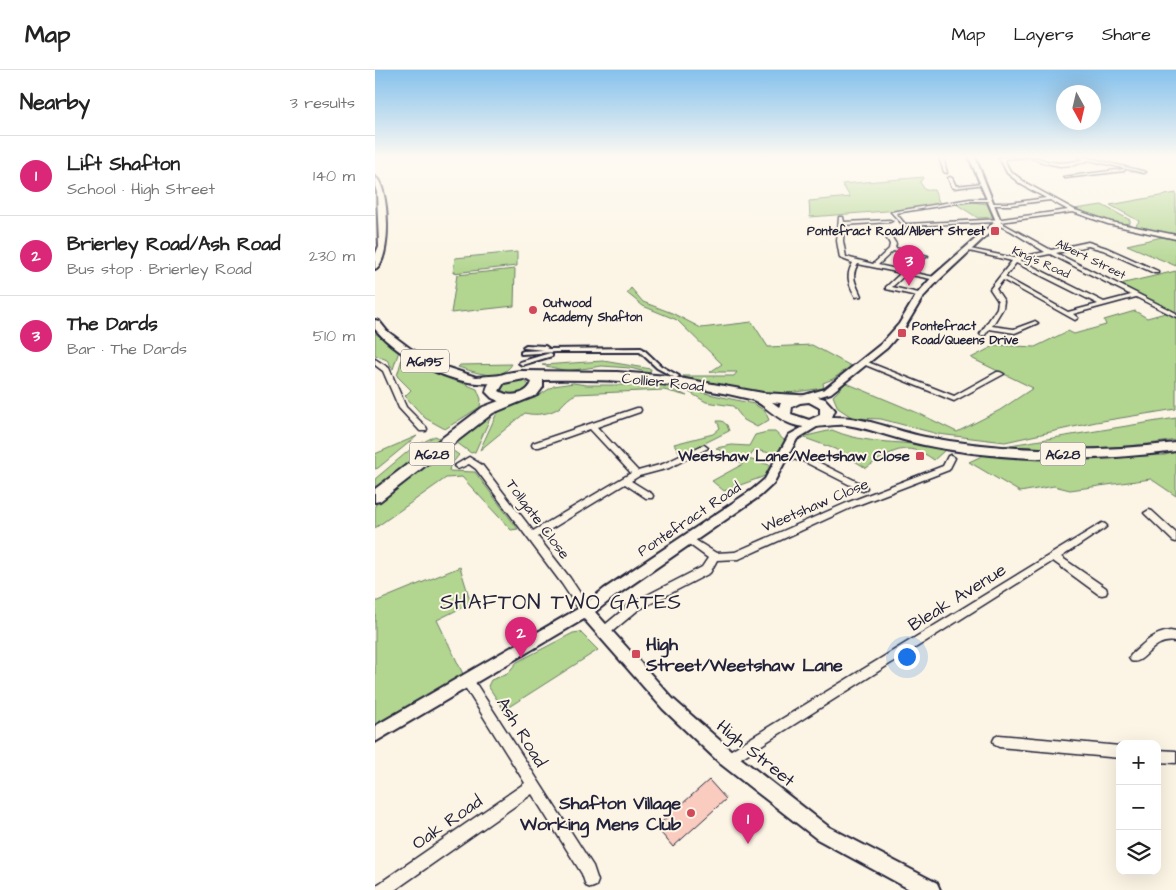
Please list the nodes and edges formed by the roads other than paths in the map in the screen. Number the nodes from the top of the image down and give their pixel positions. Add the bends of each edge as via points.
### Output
1 (381, 195) edge
2 (988, 195) edge
3 (1044, 195) edge
4 (1050, 199) junction
5 (991, 202) junction
6 (1047, 208) dead end
7 (1073, 211) junction
8 (1056, 214) junction
9 (890, 221) dead end
10 (999, 221) junction
11 (889, 237) dead end
12 (1176, 237) edge
13 (967, 249) junction
14 (893, 250) junction
15 (1049, 251) junction
16 (925, 256) dead end
17 (1015, 260) junction
18 (856, 262) junction
19 (375, 266) edge
20 (874, 266) junction
21 (905, 272) junction
22 (1156, 272) dead end
23 (1001, 277) junction
24 (936, 278) junction
25 (1137, 294) junction
26 (921, 295) junction
27 (858, 296) dead end
28 (1103, 304) junction
29 (1067, 314) junction
30 (1176, 315) edge
31 (1075, 318) dead end
32 (375, 323) edge
33 (1035, 323) dead end
34 (988, 327) junction
35 (983, 334) dead end
36 (556, 350) junction
37 (563, 351) junction
38 (524, 353) junction
39 (375, 362) edge
40 (865, 363) junction
41 (1000, 374) dead end
42 (531, 376) junction
43 (567, 376) junction
44 (676, 376) dead end
45 (504, 378) junction
46 (476, 380) junction
47 (536, 389) junction
48 (828, 391) junction
49 (492, 393) junction
50 (520, 398) junction
51 (757, 398) junction
52 (798, 399) junction
53 (826, 406) junction
54 (489, 410) junction
55 (637, 410) dead end
56 (787, 417) junction
57 (846, 421) junction
58 (817, 422) junction
59 (593, 427) junction
60 (423, 429) dead end
61 (793, 437) junction
62 (536, 446) dead end
63 (1176, 447) edge
64 (704, 448) dead end
65 (783, 455) junction
66 (951, 458) dead end
67 (458, 466) dead end
68 (636, 474) junction
69 (626, 481) junction
70 (863, 488) dead end
71 (649, 496) dead end
72 (375, 497) edge
73 (1149, 514) dead end
74 (1102, 526) dead end
75 (531, 536) junction
76 (1176, 538) edge
77 (689, 540) junction
78 (714, 557) junction
79 (1054, 557) junction
80 (1102, 591) dead end
81 (586, 611) junction
82 (604, 632) junction
83 (1176, 637) edge
84 (1135, 658) dead end
85 (467, 680) junction
86 (375, 735) edge
87 (999, 741) dead end
88 (1116, 752) edge
89 (1161, 756) edge
90 (1176, 757) edge
91 (728, 759) junction
92 (533, 785) junction
93 (591, 881) dead end
94 (382, 890) edge
95 (930, 890) edge

1 - 19 main road via 383,246
2 - 5 street
3 - 4 street
4 - 5 street via 1010,204
4 - 7 street
5 - 10 street
5 - 10 street via 970,200 893,212 908,225
6 - 8 street
7 - 8 street
7 - 12 street via 1110,223
8 - 10 street
9 - 18 street via 842,221 840,241 843,258
10 - 13 street
10 - 15 street, Albert Street
11 - 14 street
13 - 17 street, King's Road
13 - 24 street
14 - 16 street
14 - 20 street
15 - 17 street
15 - 22 street via 1093,245
15 - 25 street, Albert Street
17 - 23 street
17 - 28 street, King's Road
18 - 20 street
18 - 27 street via 849,276
20 - 21 street
21 - 24 street
21 - 26 street via 888,288
23 - 29 street
23 - 34 street via 993,289 1001,300 1000,308
24 - 26 street
25 - 28 street
25 - 30 street, Albert Street
26 - 40 street via 902,325
28 - 29 street
29 - 31 street
32 - 46 main road, A6195 via 428,363
33 - 34 street via 1015,331
34 - 35 street
36 - 37 street
36 - 38 street
36 - 38 street
37 - 38 street
37 - 44 street via 641,350 659,367
39 - 60 street via 386,370 403,408
40 - 41 street via 954,399
40 - 48 street
42 - 43 highway, Collier Road / A628
42 - 45 highway, A628
42 - 47 highway via 538,381
43 - 47 highway, Collier Road / A628
43 - 51 highway, Collier Road / A628 via 666,380
45 - 46 main road, A6195
45 - 49 highway via 492,386
46 - 49 main road, A6195
47 - 50 highway, A628
48 - 52 street
48 - 53 street
49 - 50 highway via 507,399
49 - 54 highway
50 - 54 highway, A628
51 - 52 highway, Collier Road / A628
51 - 56 highway, Collier Road / A628
52 - 53 highway, A628 via 815,400
52 - 56 highway via 784,408
53 - 57 highway, A628
53 - 58 highway via 826,417
54 - 72 highway, A628
55 - 59 street
56 - 58 highway, A628 via 801,423
56 - 61 street
57 - 58 highway, A628
57 - 63 highway, A628 via 925,441 1008,452 1089,455
58 - 61 street, Pontefract Road
59 - 62 street
59 - 68 street
61 - 65 street, Pontefract Road
64 - 68 street via 666,466
65 - 70 street via 805,459
65 - 77 street, Pontefract Road via 769,481 756,493
66 - 78 street, Weetshaw Close via 946,468 852,504 736,556
67 - 75 street, Tollgate Close via 469,460 479,467
68 - 69 street
69 - 71 street
69 - 75 street
73 - 76 street
74 - 79 street, Bleak Avenue
75 - 81 street, Tollgate Close
77 - 78 street
77 - 81 street, Pontefract Road
78 - 82 street via 706,570 634,607
79 - 80 street
79 - 91 street, Bleak Avenue
81 - 82 street, High Street
81 - 85 street, Pontefract Road
82 - 91 street, High Street via 668,704
83 - 84 street via 1160,637
85 - 86 street, Pontefract Road
85 - 92 street, Ash Road
87 - 88 street
89 - 90 street
91 - 95 street, High Street via 823,833
92 - 93 street, Ash Road via 588,871
92 - 94 street, Oak Road

